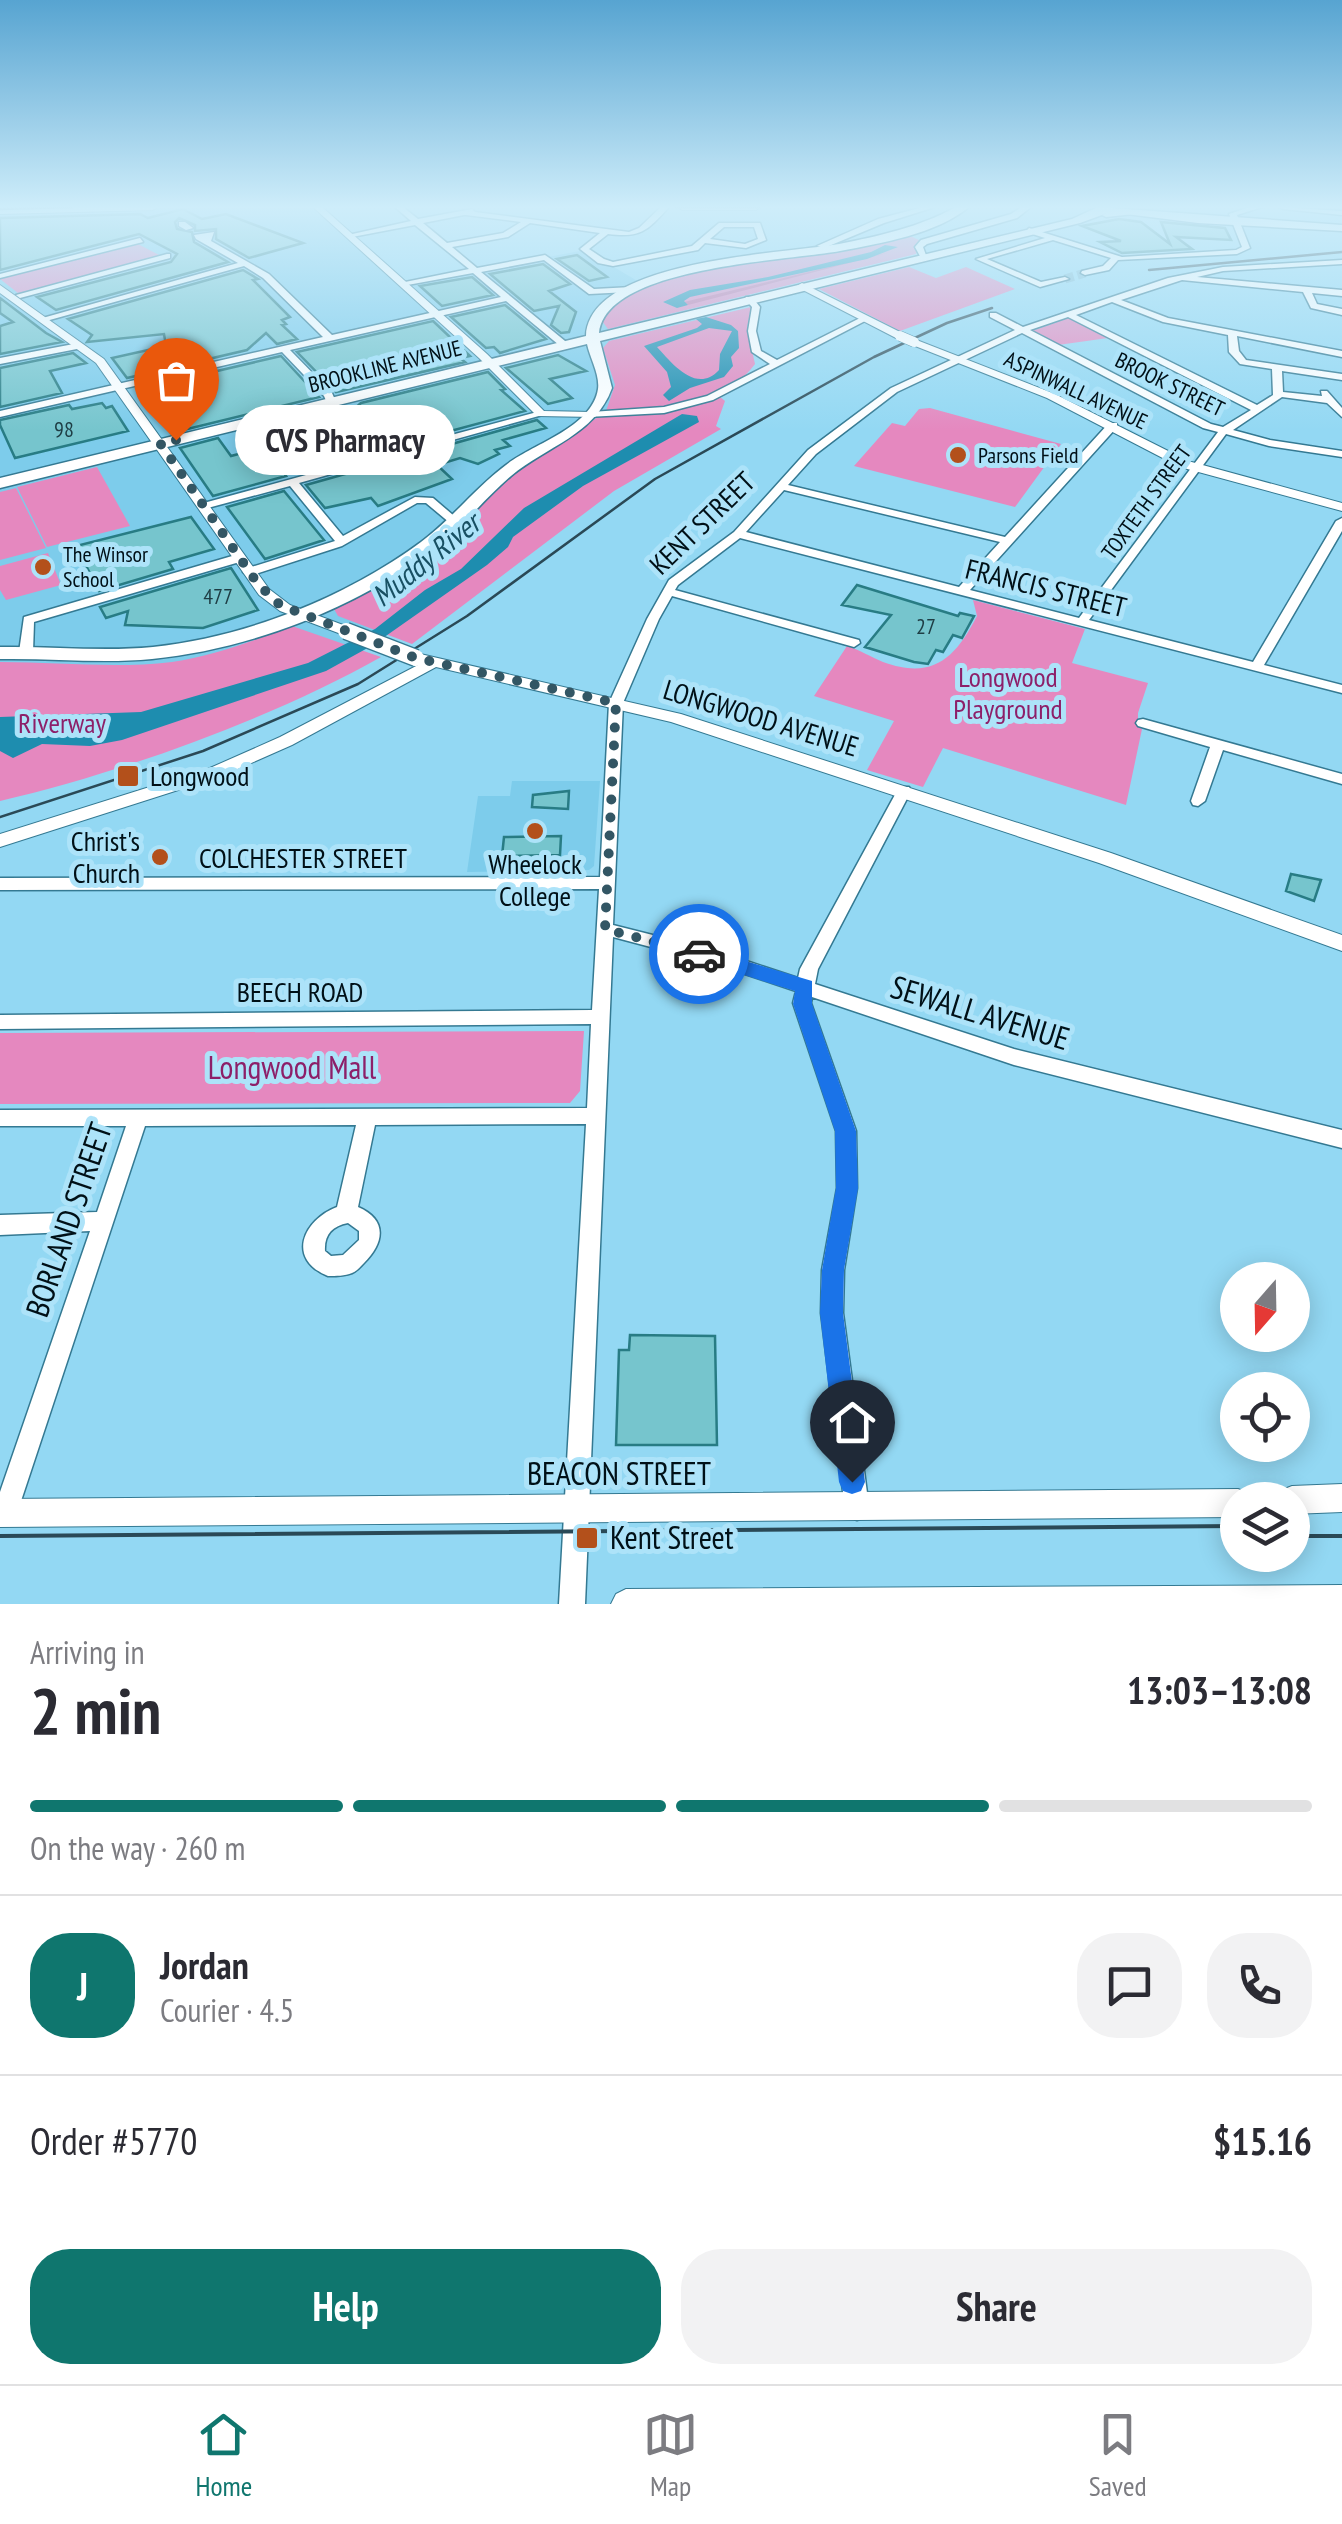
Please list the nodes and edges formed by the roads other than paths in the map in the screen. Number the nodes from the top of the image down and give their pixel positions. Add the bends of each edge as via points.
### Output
1 (70, 282) edge
2 (178, 282) edge
3 (272, 282) edge
4 (402, 282) edge
5 (415, 282) edge
6 (489, 282) edge
7 (577, 282) edge
8 (652, 282) edge
9 (819, 282) edge
10 (1165, 282) edge
11 (1224, 282) edge
12 (404, 284) junction
13 (802, 286) junction
14 (629, 289) junction
15 (2, 291) edge
16 (1307, 291) junction
17 (1342, 293) edge
18 (20, 295) dead end
19 (507, 298) junction
20 (749, 299) junction
21 (1111, 299) junction
22 (1338, 312) edge
23 (437, 313) junction
24 (1068, 314) junction
25 (994, 315) dead end
26 (43, 319) junction
27 (864, 320) junction
28 (1022, 330) junction
29 (1232, 333) junction
30 (328, 338) junction
31 (592, 338) junction
32 (562, 343) junction
33 (80, 346) junction
34 (283, 348) junction
35 (1342, 354) edge
36 (958, 359) junction
37 (0, 361) edge
38 (490, 364) junction
39 (776, 364) junction
40 (1277, 369) junction
41 (1321, 374) junction
42 (1342, 377) edge
43 (118, 386) junction
44 (1278, 394) junction
45 (1328, 400) junction
46 (331, 403) junction
47 (1260, 410) junction
48 (0, 414) edge
49 (541, 414) junction
50 (1342, 414) edge
51 (590, 415) junction
52 (1113, 426) junction
53 (1223, 432) junction
54 (160, 443) junction
55 (1342, 454) edge
56 (385, 456) junction
57 (1196, 468) junction
58 (292, 482) junction
59 (0, 483) edge
60 (780, 486) junction
61 (204, 506) junction
62 (1342, 506) edge
63 (454, 521) junction
64 (1342, 521) edge
65 (738, 534) junction
66 (1008, 541) junction
67 (342, 542) junction
68 (239, 558) junction
69 (249, 572) junction
70 (667, 591) junction
71 (961, 592) junction
72 (298, 612) junction
73 (1082, 623) junction
74 (854, 643) dead end
75 (0, 652) edge
76 (26, 652) junction
77 (425, 660) junction
78 (1257, 666) junction
79 (1342, 688) edge
80 (616, 703) junction
81 (1143, 723) dead end
82 (1218, 744) junction
83 (1342, 778) edge
84 (904, 791) junction
85 (1198, 801) dead end
86 (0, 841) edge
87 (0, 884) edge
88 (607, 884) junction
89 (605, 929) junction
90 (1342, 943) edge
91 (805, 987) junction
92 (600, 1017) junction
93 (0, 1022) edge
94 (596, 1116) junction
95 (0, 1118) edge
96 (138, 1119) junction
97 (368, 1120) junction
98 (1342, 1139) edge
99 (346, 1214) dead end
100 (104, 1221) junction
101 (0, 1225) edge
102 (1342, 1498) edge
103 (1310, 1499) edge
104 (1220, 1503) edge
105 (857, 1508) junction
106 (577, 1509) junction
107 (2, 1513) edge
108 (1342, 1600) edge
109 (572, 1604) edge
110 (626, 1604) edge

1 - 18 street
2 - 26 street
3 - 30 street
4 - 12 main road
5 - 12 street
6 - 19 street
7 - 14 street via 595,293
8 - 14 highway
9 - 13 highway, BROOKLINE AVENUE
10 - 21 street, KENT STREET
11 - 16 street, KENT STREET
12 - 23 main road
13 - 20 highway, BROOKLINE AVENUE
13 - 27 main road, ASPINWALL AVENUE
14 - 31 highway via 600,309
15 - 26 main road, LONGWOOD AVENUE
16 - 17 street, KENT STREET
16 - 22 street via 1314,306
19 - 23 street
19 - 32 street
20 - 31 highway, BROOKLINE AVENUE
20 - 39 street via 756,307 756,352
21 - 24 street, KENT STREET
21 - 29 street via 1156,318
23 - 30 street
23 - 38 main road
24 - 28 street, KENT STREET
24 - 47 street
25 - 28 street, BROOK STREET
26 - 33 main road, LONGWOOD AVENUE
27 - 36 main road, ASPINWALL AVENUE, bridge
27 - 39 street
28 - 36 street, KENT STREET
28 - 53 street, BROOK STREET
29 - 35 street
29 - 40 street via 1237,358
30 - 34 street
31 - 32 highway, BROOKLINE AVENUE
31 - 38 highway, BROOKLINE AVENUE
31 - 51 highway via 605,388
32 - 38 highway, BROOKLINE AVENUE
33 - 37 street
33 - 43 main road, LONGWOOD AVENUE
34 - 43 street
34 - 46 street
36 - 52 main road, ASPINWALL AVENUE
36 - 60 street, KENT STREET via 883,397
38 - 46 highway, BROOKLINE AVENUE
38 - 49 main road
39 - 51 street via 689,405
40 - 41 street
40 - 44 street
41 - 42 street
41 - 45 street
43 - 48 street
43 - 54 main road, LONGWOOD AVENUE
44 - 45 street
44 - 47 street, TOXTETH STREET
45 - 50 street
46 - 54 highway, BROOKLINE AVENUE
46 - 56 street
47 - 53 street, TOXTETH STREET
49 - 51 main road
49 - 56 street
51 - 63 highway via 512,467
52 - 57 main road, ASPINWALL AVENUE
52 - 66 street
53 - 55 street, BROOK STREET
53 - 57 street, TOXTETH STREET
54 - 59 highway, BROOKLINE AVENUE
54 - 61 main road, LONGWOOD AVENUE
56 - 58 street
57 - 62 main road, ASPINWALL AVENUE
57 - 73 street, TOXTETH STREET
58 - 61 street
58 - 67 street
60 - 65 street, KENT STREET
60 - 66 street
61 - 68 main road, LONGWOOD AVENUE
63 - 67 street via 430,500 420,500
63 - 72 highway via 406,560
64 - 78 street
65 - 70 street, KENT STREET
65 - 71 street, FRANCIS STREET
66 - 71 street
67 - 69 street
68 - 69 main road, LONGWOOD AVENUE
68 - 76 street via 28,620
69 - 72 main road, LONGWOOD AVENUE via 272,600
70 - 74 street
70 - 80 street, KENT STREET
71 - 73 street, FRANCIS STREET
72 - 76 highway via 171,652
72 - 77 main road, LONGWOOD AVENUE, bridge
73 - 78 street, FRANCIS STREET
75 - 76 highway
77 - 80 main road, LONGWOOD AVENUE
77 - 86 main road via 286,741 216,772
78 - 79 street, FRANCIS STREET
80 - 84 main road, LONGWOOD AVENUE
80 - 88 street, KENT STREET
81 - 82 street
82 - 83 street
82 - 85 street
84 - 90 main road, LONGWOOD AVENUE
84 - 91 street
87 - 88 street, COLCHESTER STREET
88 - 89 street, KENT STREET
89 - 91 street, SEWALL AVENUE
89 - 92 street, KENT STREET
91 - 98 street, SEWALL AVENUE via 1014,1057
91 - 105 street via 802,1004 846,1131 847,1188 832,1313
92 - 93 street, BEECH ROAD
92 - 94 street, KENT STREET
94 - 97 street
94 - 106 street, KENT STREET
95 - 96 street
96 - 97 street
96 - 100 street, BORLAND STREET
97 - 99 street
100 - 101 street
100 - 107 street, BORLAND STREET
102 - 103 main road
104 - 105 main road, BEACON STREET
105 - 106 main road, BEACON STREET
106 - 107 main road, BEACON STREET
106 - 109 street, KENT STREET
108 - 110 main road

